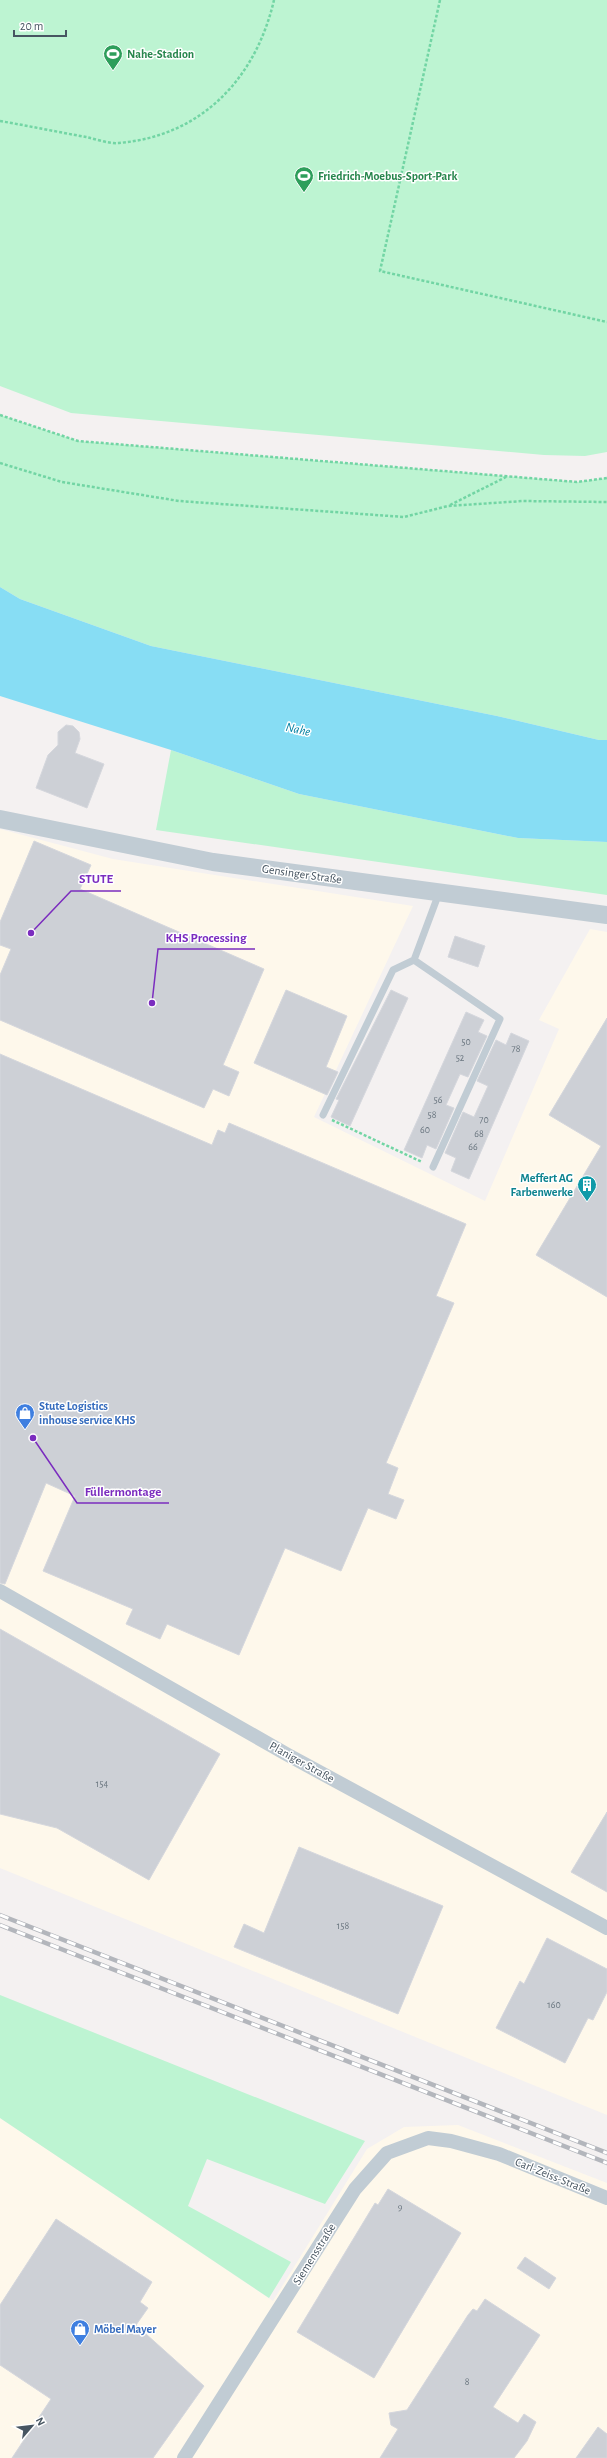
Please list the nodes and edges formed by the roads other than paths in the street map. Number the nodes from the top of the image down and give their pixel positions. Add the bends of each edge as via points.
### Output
1 (0, 819) edge
2 (440, 892) junction
3 (607, 915) edge
4 (414, 960) junction
5 (323, 1115) road end
6 (433, 1167) road end
7 (0, 1591) edge
8 (607, 1928) edge
9 (499, 2154) joint
10 (607, 2198) edge
11 (184, 2458) edge

1 - 2 street, Gensinger Straße via 213,862
2 - 3 street, Gensinger Straße
2 - 4 lane
4 - 5 lane via 393,970
4 - 6 lane via 500,1019
7 - 8 street, Planiger Straße via 288,1755
9 - 10 street, Carl-Zeiss-Straße
9 - 11 street, Siemensstraße via 451,2141 428,2138 387,2153 374,2165 355,2189

